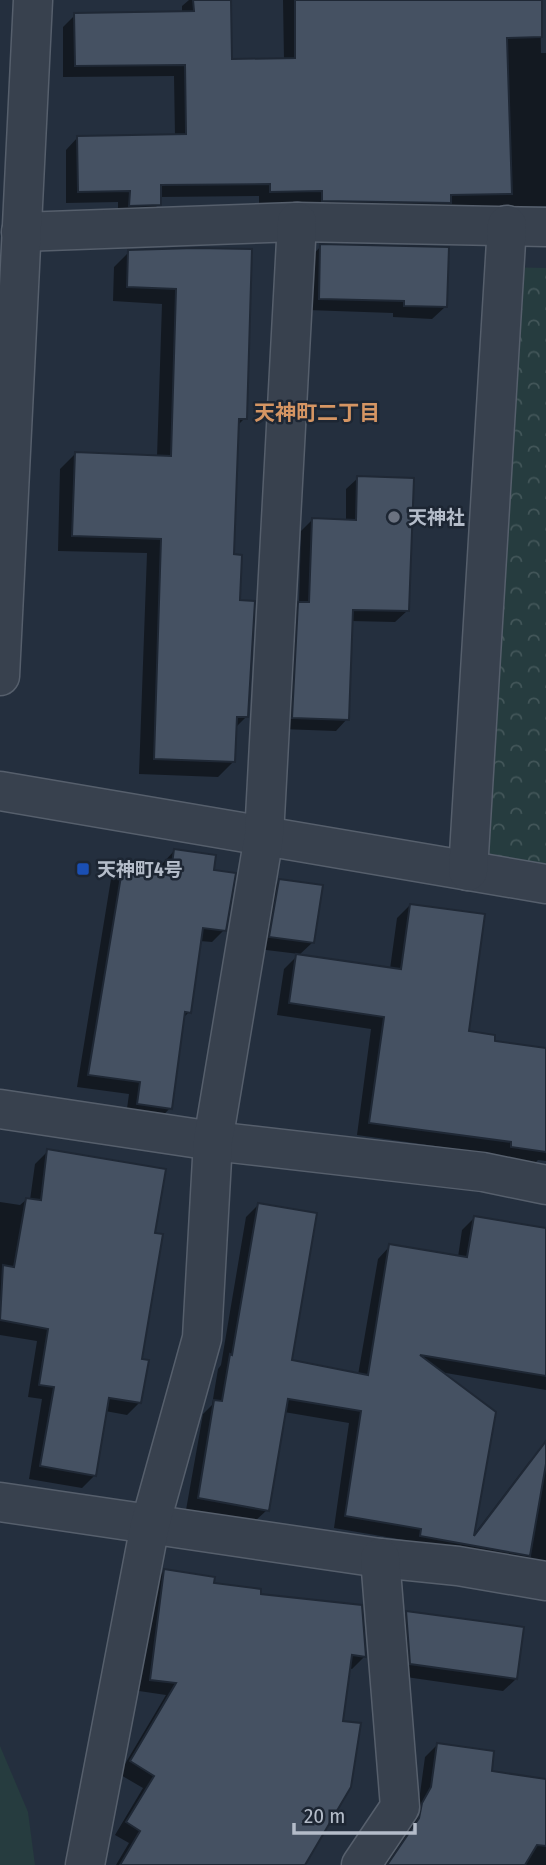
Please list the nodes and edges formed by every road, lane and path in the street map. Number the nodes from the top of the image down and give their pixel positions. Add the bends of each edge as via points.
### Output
1 (33, 0) edge
2 (297, 222) junction
3 (508, 225) junction
4 (546, 227) edge
5 (21, 232) junction
6 (0, 676) edge
7 (0, 791) edge
8 (264, 836) junction
9 (468, 871) junction
10 (546, 884) edge
11 (0, 1109) edge
12 (213, 1141) junction
13 (546, 1185) edge
14 (0, 1502) edge
15 (150, 1525) junction
16 (380, 1558) junction
17 (546, 1581) edge
18 (85, 1865) edge
19 (361, 1865) edge

1 - 5 street
2 - 3 street
2 - 5 street
2 - 8 street
3 - 4 street
3 - 9 street
5 - 6 street
7 - 8 street
8 - 9 street
8 - 12 street
9 - 10 street
11 - 12 street
12 - 13 street via 484,1172
12 - 15 street via 202,1338
14 - 15 street
15 - 16 street
15 - 18 street
16 - 17 street
16 - 19 street via 400,1807

